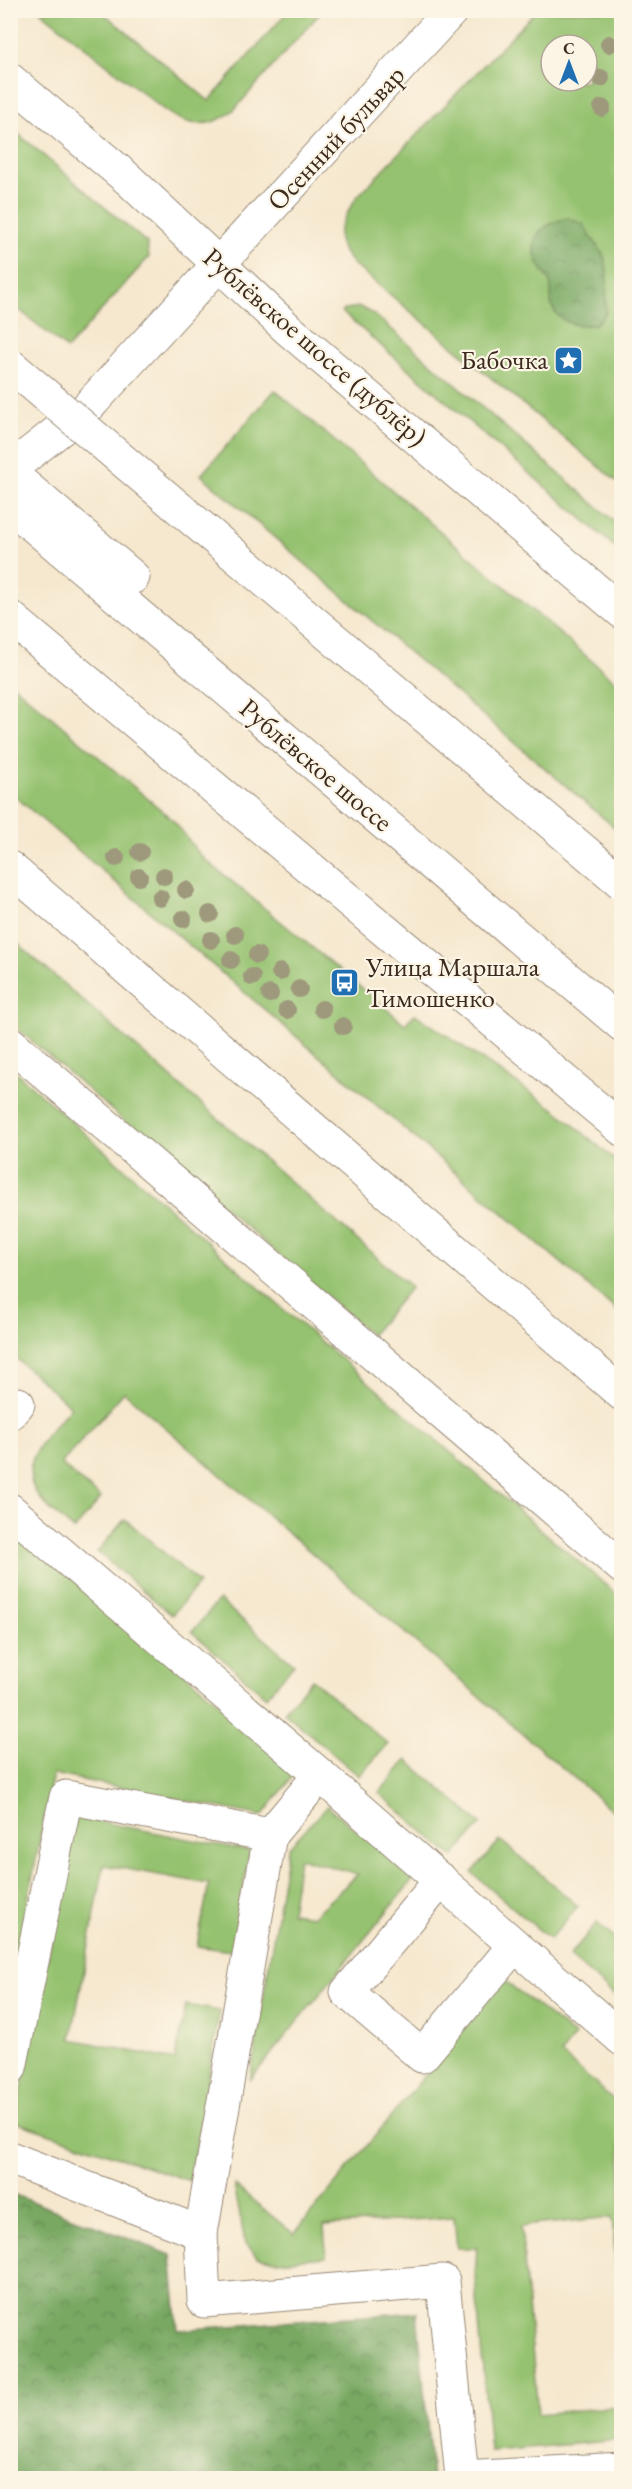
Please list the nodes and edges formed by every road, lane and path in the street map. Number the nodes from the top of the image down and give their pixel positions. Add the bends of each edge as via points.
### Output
1 (452, 10) edge
2 (10, 80) edge
3 (219, 264) junction
4 (11, 356) edge
5 (85, 410) junction
6 (10, 471) edge
7 (10, 506) edge
8 (133, 577) dead end
9 (621, 612) edge
10 (10, 617) edge
11 (10, 868) edge
12 (621, 883) edge
13 (621, 1024) edge
14 (10, 1043) edge
15 (621, 1129) edge
16 (621, 1394) edge
17 (10, 1510) edge
18 (621, 1567) edge
19 (320, 1775) junction
20 (270, 1835) junction
21 (441, 1880) junction
22 (514, 1946) junction
23 (621, 2038) edge
24 (10, 2068) edge
25 (10, 2158) edge
26 (201, 2233) junction
27 (621, 2469) edge

1 - 3 main road, Осенний бульвар
2 - 3 main road, Рублёвское шоссе (дублёр)
3 - 5 main road
3 - 9 main road, Рублёвское шоссе (дублёр) via 289,330
4 - 5 main road
4 - 12 main road, bridge
5 - 6 main road
6 - 8 main road
7 - 13 main road, Рублёвское шоссе
10 - 15 main road
11 - 16 main road
14 - 18 main road
17 - 19 main road
19 - 20 main road
19 - 21 main road
20 - 24 main road via 66,1797
20 - 26 main road
21 - 22 main road
21 - 22 main road via 347,1992 422,2056
22 - 23 main road
25 - 26 main road
26 - 27 main road via 204,2301 443,2282 462,2478

